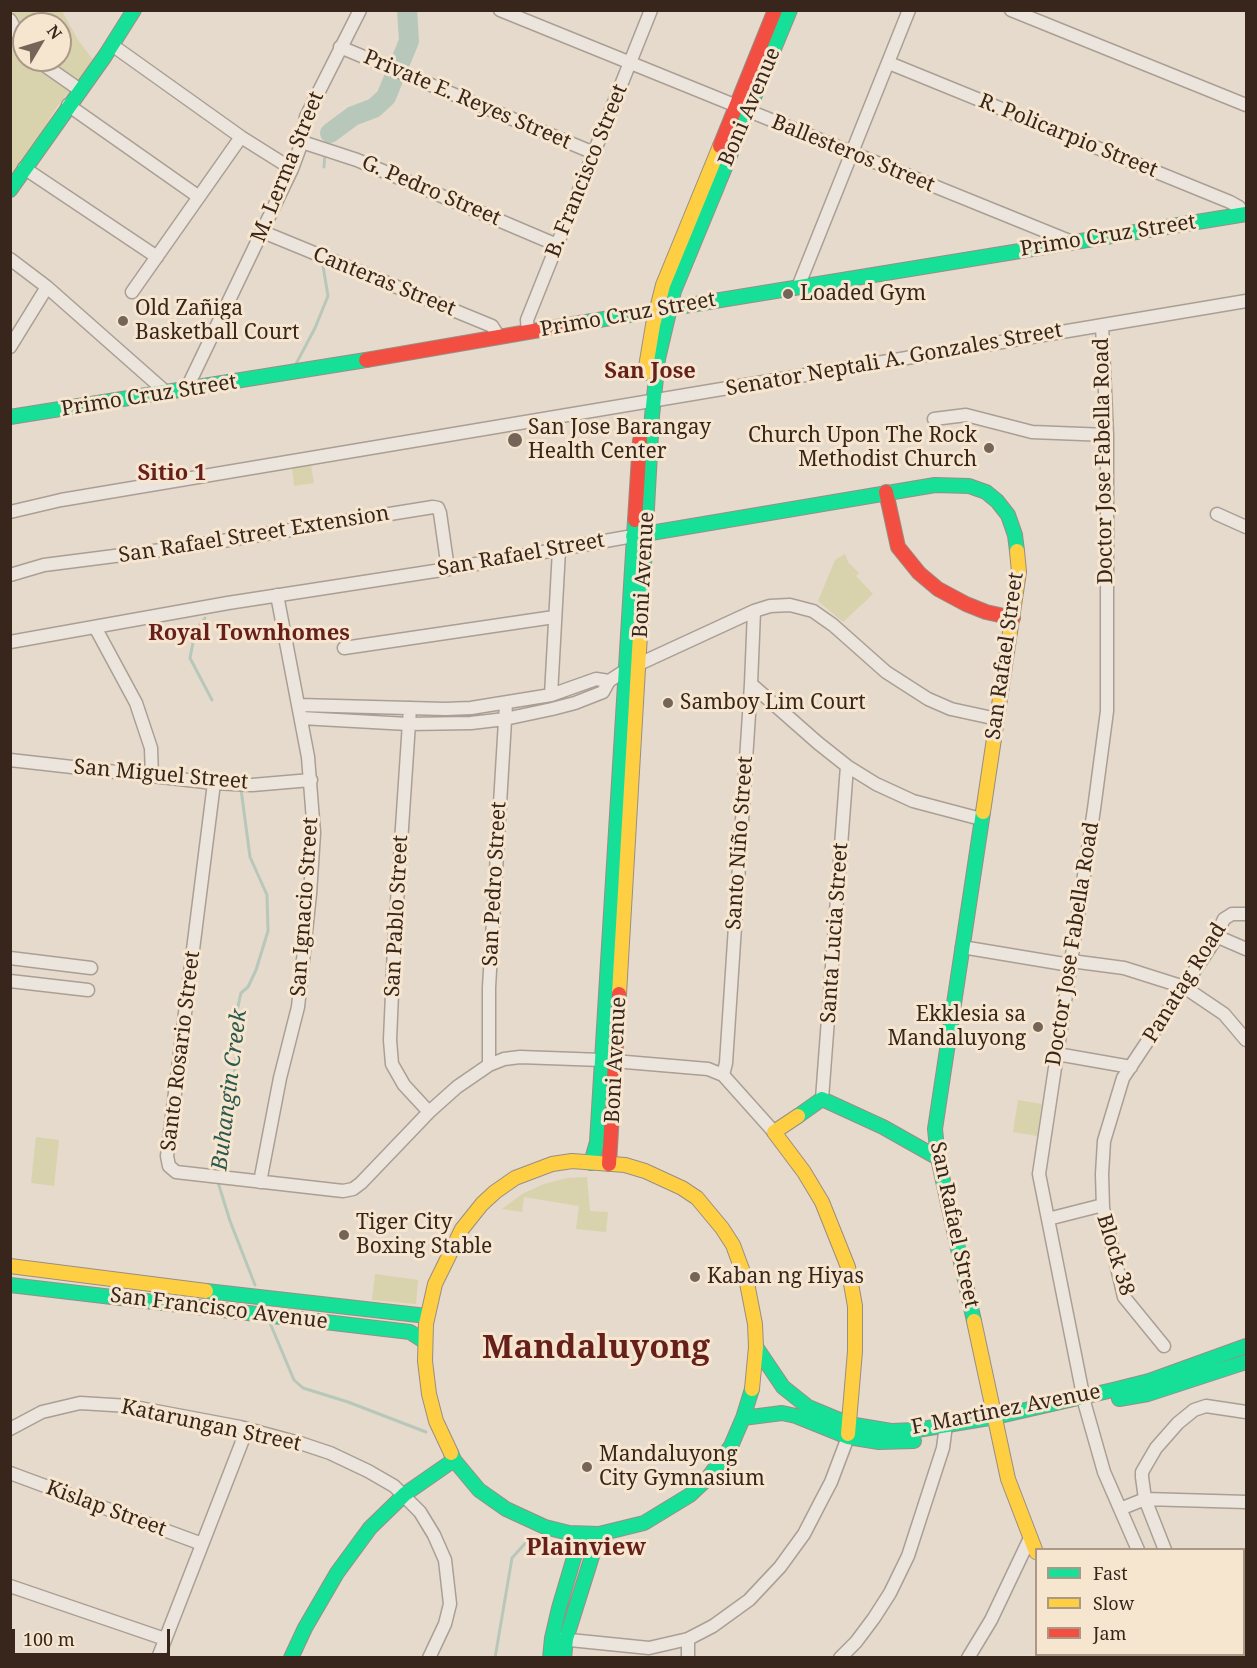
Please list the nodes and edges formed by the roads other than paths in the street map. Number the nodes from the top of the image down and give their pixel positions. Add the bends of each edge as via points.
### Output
1 (134, 10) edge
2 (360, 10) edge
3 (500, 10) edge
4 (651, 10) edge
5 (775, 10) edge
6 (790, 10) edge
7 (909, 10) edge
8 (1011, 10) edge
9 (112, 45) junction
10 (340, 47) junction
11 (631, 63) junction
12 (888, 63) junction
13 (54, 72) edge
14 (80, 90) junction
15 (68, 105) junction
16 (1246, 105) edge
17 (743, 109) junction
18 (241, 137) junction
19 (302, 142) junction
20 (594, 153) junction
21 (853, 155) junction
22 (24, 168) junction
23 (292, 169) junction
24 (10, 190) edge
25 (199, 197) junction
26 (1245, 214) edge
27 (263, 232) junction
28 (1072, 242) junction
29 (557, 245) junction
30 (157, 257) junction
31 (10, 259) edge
32 (47, 287) junction
33 (798, 287) junction
34 (132, 292) dead end
35 (1246, 301) edge
36 (663, 309) junction
37 (1102, 325) junction
38 (528, 332) junction
39 (499, 337) junction
40 (10, 347) edge
41 (186, 390) junction
42 (167, 393) junction
43 (647, 401) junction
44 (10, 417) edge
45 (934, 419) dead end
46 (1107, 435) junction
47 (886, 492) junction
48 (10, 512) edge
49 (1217, 514) dead end
50 (1246, 527) edge
51 (639, 535) junction
52 (559, 550) junction
53 (448, 568) junction
54 (10, 575) edge
55 (277, 595) junction
56 (754, 611) junction
57 (554, 617) junction
58 (1013, 618) junction
59 (95, 627) junction
60 (10, 642) edge
61 (344, 648) dead end
62 (632, 668) junction
63 (609, 681) junction
64 (751, 684) junction
65 (552, 696) junction
66 (506, 704) junction
67 (410, 708) junction
68 (300, 711) junction
69 (505, 719) junction
70 (998, 719) junction
71 (408, 724) junction
72 (10, 760) edge
73 (847, 766) junction
74 (152, 777) junction
75 (311, 780) junction
76 (214, 783) junction
77 (981, 819) junction
78 (1246, 914) edge
79 (1216, 936) junction
80 (962, 947) junction
81 (1246, 949) edge
82 (10, 958) edge
83 (1071, 963) junction
84 (91, 968) dead end
85 (10, 981) edge
86 (1184, 987) junction
87 (88, 990) dead end
88 (1246, 1040) edge
89 (1057, 1054) junction
90 (609, 1061) junction
91 (489, 1065) junction
92 (1131, 1067) junction
93 (723, 1075) junction
94 (822, 1099) junction
95 (429, 1112) junction
96 (774, 1132) junction
97 (938, 1158) junction
98 (591, 1163) junction
99 (609, 1164) junction
100 (260, 1182) junction
101 (1103, 1208) junction
102 (1048, 1219) junction
103 (10, 1266) edge
104 (10, 1285) edge
105 (427, 1316) junction
106 (424, 1341) junction
107 (1164, 1346) dead end
108 (1246, 1346) edge
109 (756, 1347) junction
110 (1246, 1362) edge
111 (1084, 1400) junction
112 (1246, 1412) edge
113 (743, 1418) junction
114 (996, 1421) junction
115 (10, 1429) edge
116 (247, 1429) junction
117 (848, 1430) junction
118 (946, 1431) junction
119 (454, 1460) junction
120 (10, 1473) edge
121 (405, 1494) junction
122 (1145, 1499) junction
123 (1246, 1502) edge
124 (1120, 1509) junction
125 (581, 1534) junction
126 (599, 1534) junction
127 (1030, 1538) junction
128 (202, 1545) junction
129 (1137, 1548) edge
130 (1164, 1548) edge
131 (1035, 1550) edge
132 (10, 1586) edge
133 (165, 1639) junction
134 (559, 1639) junction
135 (688, 1639) junction
136 (158, 1658) edge
137 (291, 1658) edge
138 (429, 1658) edge
139 (550, 1658) edge
140 (564, 1658) edge
141 (688, 1658) edge
142 (840, 1658) edge
143 (968, 1658) edge

1 - 9 main road
2 - 10 street, M. Lerma Street
3 - 11 street, Ballesteros Street
4 - 11 street, B. Francisco Street
5 - 17 main road, Boni Avenue
6 - 17 main road, Boni Avenue
7 - 12 street
8 - 16 street
9 - 14 main road
9 - 18 street
10 - 19 street, M. Lerma Street via 306,117
10 - 20 street, Private E. Reyes Street
11 - 17 street, Ballesteros Street
11 - 20 street, B. Francisco Street
12 - 21 street
12 - 26 street, R. Policarpio Street via 1220,198
13 - 14 street
14 - 15 main road
15 - 22 main road
15 - 25 street
17 - 21 street, Ballesteros Street
17 - 36 main road, Boni Avenue via 674,291
18 - 23 street
18 - 25 street
19 - 23 street, M. Lerma Street
19 - 29 street, G. Pedro Street via 357,160
20 - 29 street, B. Francisco Street
21 - 28 street, Ballesteros Street
21 - 33 street
22 - 24 main road
22 - 30 street
23 - 27 street, M. Lerma Street
25 - 30 street
26 - 28 main road, Primo Cruz Street
27 - 39 street, Canteras Street via 492,326
27 - 41 street, M. Lerma Street
28 - 33 main road, Primo Cruz Street
29 - 38 street, B. Francisco Street via 527,320
30 - 34 street
31 - 32 street
32 - 40 street
32 - 42 street
33 - 36 main road, Primo Cruz Street
35 - 37 street, Senator Neptali A. Gonzales Street
36 - 38 main road, Primo Cruz Street
36 - 43 main road, Boni Avenue via 658,359
37 - 43 street, Senator Neptali A. Gonzales Street
37 - 46 street, Doctor Jose Fabella Road
38 - 39 main road, Primo Cruz Street
39 - 41 main road, Primo Cruz Street
41 - 42 main road, Primo Cruz Street
42 - 44 main road, Primo Cruz Street
43 - 48 street, Senator Neptali A. Gonzales Street via 61,500
43 - 51 main road, Boni Avenue
45 - 46 street via 966,415 1032,432
46 - 83 street, Doctor Jose Fabella Road via 1107,711
47 - 51 main road, San Rafael Street
47 - 58 main road via 898,546 918,573 966,604
47 - 58 main road, San Rafael Street via 935,485 969,486 997,501 1008,515 1018,551
49 - 50 street
51 - 52 street, San Rafael Street
51 - 62 main road, Boni Avenue
52 - 53 street, San Rafael Street
52 - 57 street
53 - 54 street, San Rafael Street Extension via 440,513 433,507 44,565
53 - 55 street, San Rafael Street
55 - 59 street, San Rafael Street
55 - 68 street, San Ignacio Street
56 - 62 street
56 - 64 street, Santo Niño Street
56 - 70 street via 790,605 813,611 886,672 928,699 951,709
57 - 61 street
57 - 65 street
58 - 70 main road, San Rafael Street
59 - 60 street, San Rafael Street
59 - 74 street via 136,703 151,748
62 - 63 street
62 - 90 main road, Boni Avenue
63 - 65 street via 596,679
63 - 69 street via 603,692 575,703
64 - 73 street
64 - 93 street, Santo Niño Street
65 - 66 street
66 - 67 street
66 - 69 street, San Pedro Street
67 - 68 street
67 - 71 street, San Pablo Street
68 - 71 street
68 - 75 street, San Ignacio Street
69 - 71 street
69 - 91 street, San Pedro Street via 489,987
70 - 77 main road, San Rafael Street
71 - 95 street, San Pablo Street via 390,1040 392,1064 404,1086
72 - 74 street, San Miguel Street
73 - 77 street via 913,801
73 - 94 street, Santa Lucia Street
74 - 76 street, San Miguel Street
75 - 76 street, San Miguel Street
75 - 100 street, San Ignacio Street via 313,851 299,996
76 - 100 street, Santo Rosario Street via 166,1156 176,1172
77 - 80 main road, San Rafael Street
78 - 79 street, Panatag Road via 1227,916
79 - 81 street
79 - 86 street, Panatag Road
80 - 83 street
80 - 97 main road, San Rafael Street via 935,1129
82 - 84 street
83 - 86 street via 1124,969
83 - 89 street, Doctor Jose Fabella Road
85 - 87 street
86 - 88 street via 1224,1014
86 - 92 street, Panatag Road
89 - 92 street
89 - 102 street, Doctor Jose Fabella Road via 1039,1174
90 - 91 street, Santo Rosario Street via 520,1057
90 - 93 street, Santo Rosario Street via 691,1066
90 - 98 main road, Boni Avenue
90 - 99 main road, Boni Avenue
91 - 95 street, Santo Rosario Street
92 - 101 street, Panatag Road via 1123,1078 1104,1141
93 - 96 street
94 - 96 main road
94 - 97 main road
95 - 100 street, Santo Rosario Street via 353,1189
96 - 117 main road via 822,1202 848,1267 855,1306
97 - 114 main road, San Rafael Street
98 - 99 main road
98 - 105 main road via 552,1164 524,1174 482,1204 447,1257
99 - 109 main road via 625,1165 663,1178 708,1210 733,1245 747,1283
101 - 102 street, Block 38
101 - 107 street, Block 38 via 1124,1297
102 - 111 street, Doctor Jose Fabella Road
103 - 105 main road, San Francisco Avenue
104 - 106 main road, San Francisco Avenue via 411,1332
105 - 106 main road
106 - 119 main road via 429,1394 436,1421
108 - 111 main road, F. Martinez Avenue
109 - 113 main road via 753,1386
109 - 117 main road, F. Martinez Avenue via 796,1399
110 - 111 main road, F. Martinez Avenue via 1149,1394
111 - 114 main road, F. Martinez Avenue
111 - 124 street, Doctor Jose Fabella Road via 1104,1472
112 - 122 street via 1206,1406 1178,1423 1142,1472
113 - 117 main road, F. Martinez Avenue via 782,1413
113 - 126 main road via 720,1463 690,1495 644,1523
114 - 118 main road, F. Martinez Avenue
114 - 127 main road, San Rafael Street via 1008,1479
115 - 116 street, Katarungan Street via 42,1412 80,1403 129,1406
116 - 121 street, Katarungan Street via 330,1453
116 - 128 street
117 - 118 main road, F. Martinez Avenue
117 - 135 street via 831,1482 804,1534 780,1568 749,1600
118 - 142 street via 908,1556 874,1618
119 - 121 main road
119 - 125 main road via 479,1490 506,1509 559,1532
120 - 128 street, Kislap Street
121 - 137 main road via 370,1528 337,1572
121 - 138 street, Katarungan Street via 434,1535 445,1560 449,1586 446,1624
122 - 123 street
122 - 124 street
122 - 130 street
124 - 129 street, Doctor Jose Fabella Road
125 - 126 main road
125 - 134 main road
126 - 134 main road
127 - 131 main road, San Rafael Street
127 - 143 street
128 - 133 street
132 - 133 street
133 - 136 street
134 - 135 street via 649,1648
134 - 139 main road
134 - 140 main road
135 - 141 street

